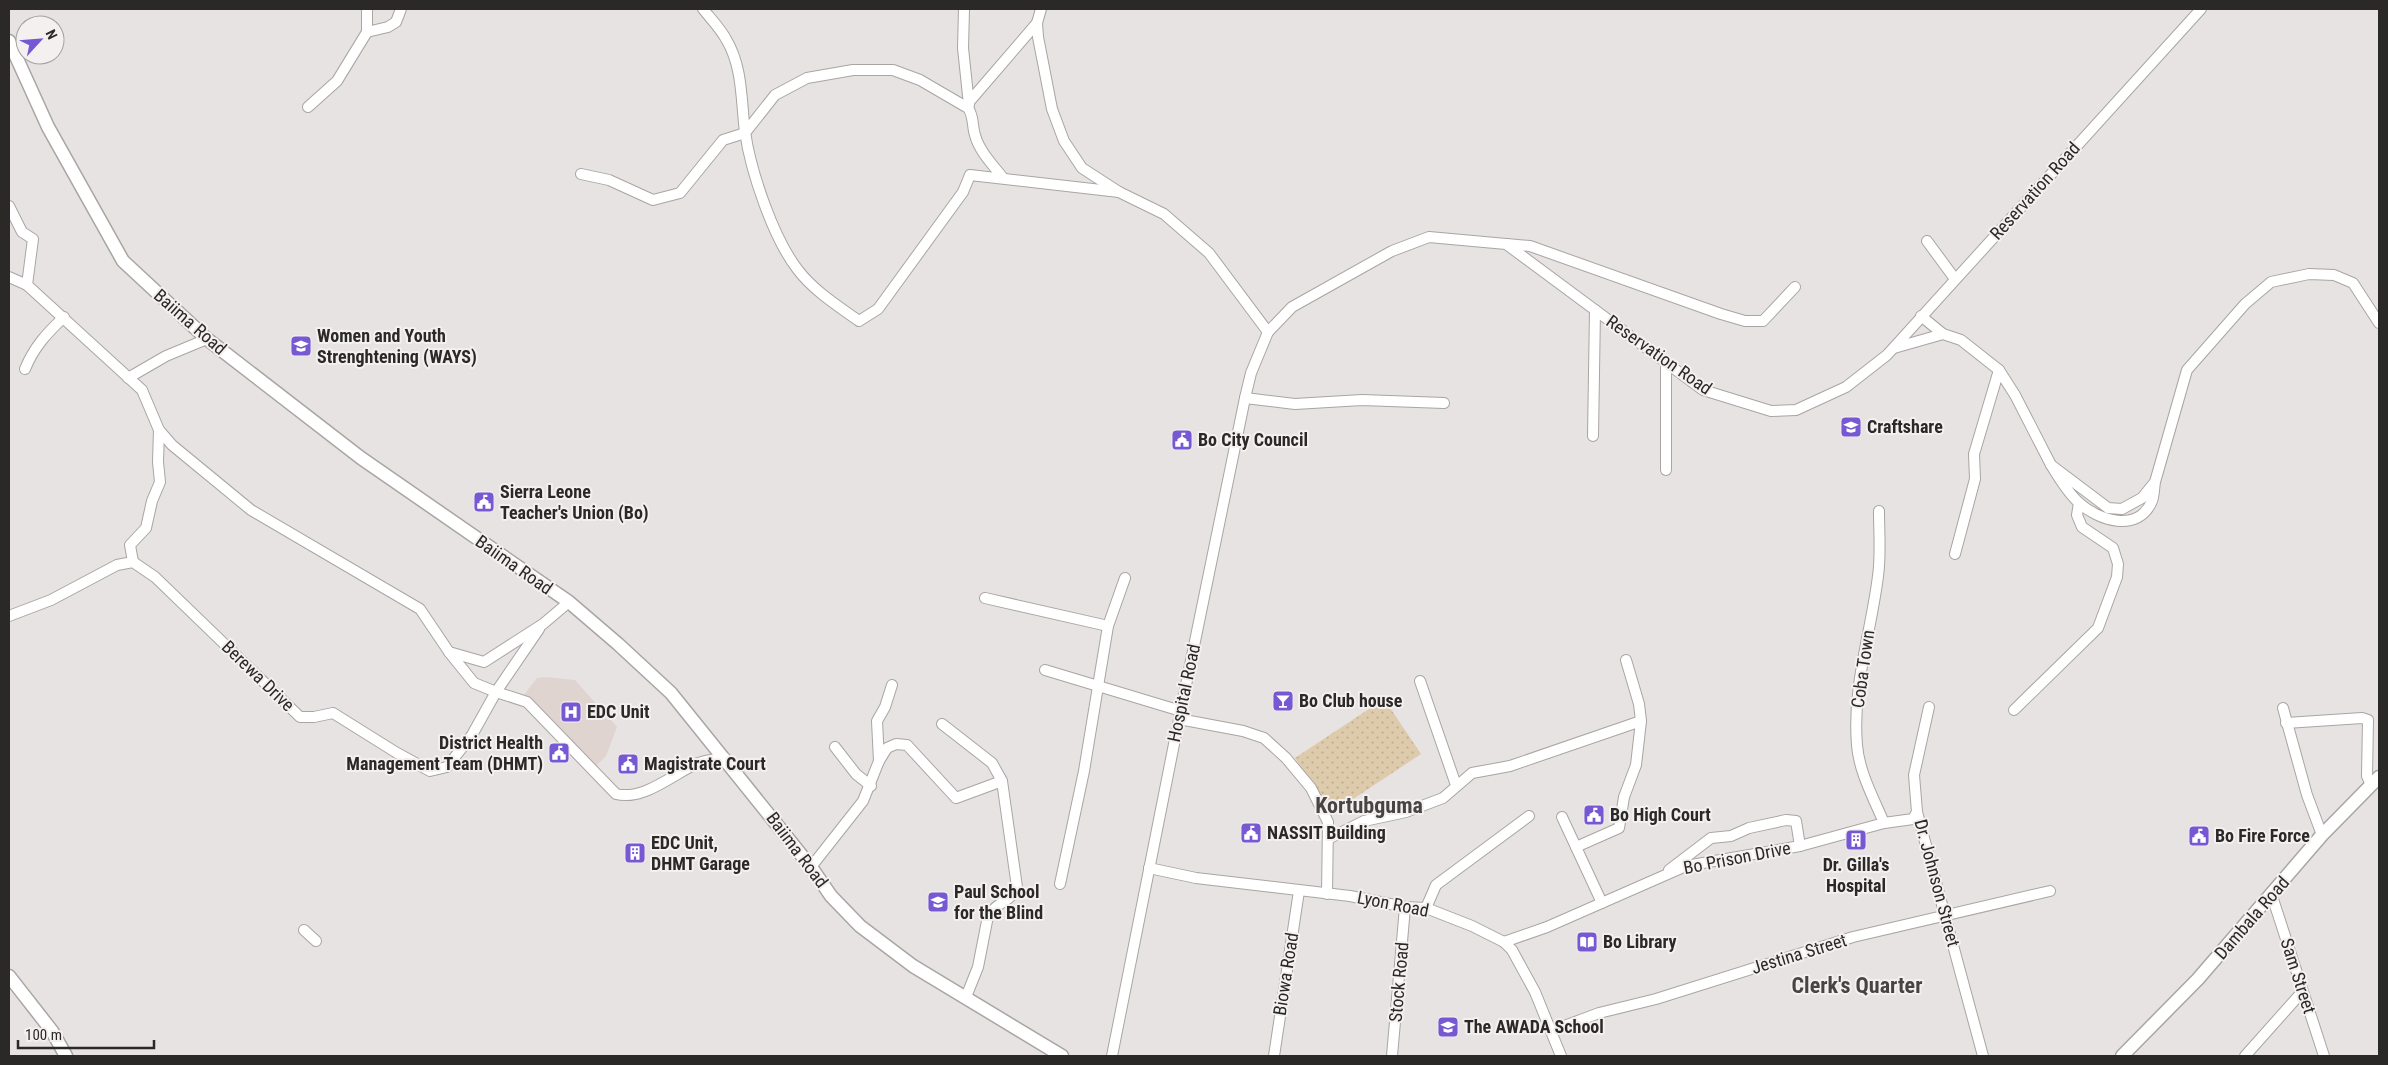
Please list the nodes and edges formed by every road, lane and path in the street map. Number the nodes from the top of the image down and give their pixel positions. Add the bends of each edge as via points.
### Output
1 (367, 9) edge
2 (401, 9) edge
3 (703, 9) edge
4 (964, 9) edge
5 (1041, 9) edge
6 (2201, 9) edge
7 (1037, 23) junction
8 (367, 32) junction
9 (9, 40) edge
10 (969, 105) junction
11 (308, 107) dead end
12 (745, 133) junction
13 (581, 174) dead end
14 (1003, 178) junction
15 (1119, 192) junction
16 (9, 206) edge
17 (1926, 241) dead end
18 (1506, 244) junction
19 (9, 277) edge
20 (1955, 279) junction
21 (27, 285) junction
22 (1795, 287) dead end
23 (1595, 310) junction
24 (1921, 316) junction
25 (64, 317) junction
26 (2379, 323) edge
27 (1268, 332) junction
28 (1943, 334) junction
29 (207, 339) junction
30 (1893, 348) junction
31 (1666, 363) junction
32 (25, 369) dead end
33 (1999, 370) junction
34 (128, 378) junction
35 (1245, 398) junction
36 (1444, 403) dead end
37 (159, 430) junction
38 (1593, 436) dead end
39 (2051, 466) junction
40 (1666, 470) dead end
41 (2155, 482) junction
42 (2079, 503) junction
43 (1879, 511) dead end
44 (1955, 554) dead end
45 (133, 562) junction
46 (1125, 578) dead end
47 (985, 598) dead end
48 (569, 602) junction
49 (9, 616) edge
50 (542, 624) junction
51 (1108, 626) junction
52 (449, 652) junction
53 (1626, 660) dead end
54 (1046, 670) dead end
55 (1420, 681) dead end
56 (892, 685) dead end
57 (1098, 686) junction
58 (496, 692) junction
59 (1928, 707) dead end
60 (2283, 708) dead end
61 (2014, 710) dead end
62 (1180, 715) junction
63 (1641, 721) junction
64 (2286, 723) junction
65 (942, 724) dead end
66 (835, 747) dead end
67 (725, 758) junction
68 (879, 760) junction
69 (2375, 781) edge
70 (1002, 782) junction
71 (1456, 785) junction
72 (871, 786) junction
73 (1918, 812) junction
74 (1529, 816) dead end
75 (1562, 817) dead end
76 (1884, 823) junction
77 (2322, 835) junction
78 (1328, 839) junction
79 (1800, 846) junction
80 (1576, 847) junction
81 (811, 866) junction
82 (1149, 868) junction
83 (1658, 878) junction
84 (1060, 884) dead end
85 (1299, 891) junction
86 (2050, 891) dead end
87 (1327, 894) junction
88 (2272, 896) junction
89 (1602, 903) junction
90 (1405, 907) junction
91 (1426, 908) junction
92 (1947, 916) junction
93 (304, 930) dead end
94 (316, 940) dead end
95 (1504, 942) junction
96 (9, 976) edge
97 (2302, 992) junction
98 (966, 997) junction
99 (1551, 1030) junction
100 (66, 1056) edge
101 (1062, 1056) edge
102 (1112, 1056) edge
103 (1274, 1056) edge
104 (1392, 1056) edge
105 (1561, 1056) edge
106 (1983, 1056) edge
107 (2122, 1056) edge
108 (2245, 1056) edge
109 (2324, 1056) edge

1 - 8 street
2 - 8 street via 396,22
3 - 12 street via 727,39 738,71
4 - 10 street via 963,48
5 - 7 street
6 - 20 street, Reservation Road
7 - 10 street
7 - 15 street via 1052,109 1064,140 1082,168
8 - 11 street via 337,81
9 - 29 street, Baiima Road via 48,127 123,261
10 - 12 street via 892,70 853,70 807,78 775,95
10 - 14 street via 975,137 987,160
12 - 13 street via 723,140 680,193 658,200 609,180
12 - 14 street via 756,178 786,252 798,271 822,294 859,321 878,309 963,192 970,175
14 - 15 street
15 - 27 street via 1164,214 1208,253
16 - 21 street via 22,232 33,240
17 - 20 street
18 - 22 street via 1530,246 1745,321 1763,321
18 - 23 street, Reservation Road
18 - 27 street via 1429,237 1392,251 1292,307
19 - 21 street
20 - 24 street, Reservation Road
21 - 25 street
23 - 31 street, Reservation Road
23 - 38 street
24 - 28 street
24 - 30 street, Reservation Road
25 - 32 street via 36,347
25 - 34 street
26 - 41 street via 2353,283 2334,274 2309,274 2271,282 2245,304 2187,370
27 - 35 street, Hospital Road via 1251,373
28 - 30 street
28 - 33 street via 1961,340
29 - 34 street via 166,356
29 - 48 street, Baiima Road via 361,458
30 - 31 street, Reservation Road via 1846,387 1796,410 1771,411 1703,390
31 - 40 street
33 - 39 street
33 - 44 street via 1974,454 1975,479
34 - 37 street via 142,390
35 - 36 street via 1295,404 1362,400
35 - 62 street, Hospital Road
37 - 45 street via 160,482 146,528 130,545
37 - 52 street via 172,445 251,510 420,609
39 - 41 street via 2108,508 2122,509 2142,498
39 - 42 street
41 - 42 street via 2152,501 2147,508 2125,522 2096,515
42 - 61 street via 2077,515 2082,527 2113,548 2118,564 2117,577 2098,628
43 - 76 street, Coba Town via 1879,574 1858,677 1856,717 1857,746 1864,774
45 - 49 street via 117,566 51,600
45 - 58 street, Berewa Drive via 155,577 300,717 333,713 430,771 447,767 472,734
46 - 51 street
47 - 51 street
48 - 50 street
48 - 67 street, Baiima Road via 671,693
50 - 52 street via 484,662
50 - 58 street, Berewa Drive
51 - 57 street
52 - 58 street via 474,683
53 - 63 street
54 - 57 street
55 - 71 street
56 - 68 street via 877,721
57 - 62 street
57 - 84 street
58 - 67 street via 527,702 616,794 627,797 640,793 700,762
59 - 73 street, Dr. Johnson Street via 1914,775
60 - 64 street
62 - 78 street via 1264,738 1311,788 1328,822
62 - 82 street, Hospital Road
63 - 71 street via 1510,766 1472,773
63 - 80 street via 1636,765 1624,797 1619,828
64 - 69 street via 2368,720 2367,776
64 - 77 street
65 - 70 street via 992,763
66 - 72 street via 856,774
67 - 81 street, Baiima Road
68 - 70 street via 887,748 896,744 907,745 956,798
68 - 72 street
69 - 77 street, Dambala Road
70 - 98 street via 1017,887 1015,893 992,909 988,916 978,967
71 - 78 street via 1443,798 1406,812 1364,822
72 - 81 street via 864,801
73 - 76 street, Bo Prison Drive via 1913,820
73 - 92 street, Dr. Johnson Street
74 - 91 street via 1436,885
75 - 80 street
76 - 79 street, Bo Prison Drive
77 - 88 street, Dambala Road
78 - 87 street
79 - 83 street, Bo Prison Drive via 1686,866
79 - 83 street via 1796,821 1749,828 1731,836 1710,838
80 - 89 street
81 - 98 street, Baiima Road via 831,896 860,926 913,966
82 - 85 street, Lyon Road via 1196,878
82 - 102 street, Hospital Road
83 - 89 street, Bo Prison Drive
85 - 87 street, Lyon Road
85 - 103 street, Biowa Road
86 - 92 street, Jestina Street
87 - 90 street, Lyon Road
88 - 97 street, Sam Street
88 - 107 street, Dambala Road via 2198,979
89 - 95 street, Bo Prison Drive
90 - 91 street, Lyon Road
90 - 104 street, Stock Road
91 - 95 street, Lyon Road
92 - 99 street, Jestina Street via 1853,937
92 - 106 street, Dr. Johnson Street
93 - 94 street
95 - 99 street, Lyon Road via 1512,950 1535,992
96 - 100 street via 52,1031
97 - 108 street
97 - 109 street, Sam Street
98 - 101 street, Baiima Road
99 - 105 street, Lyon Road

